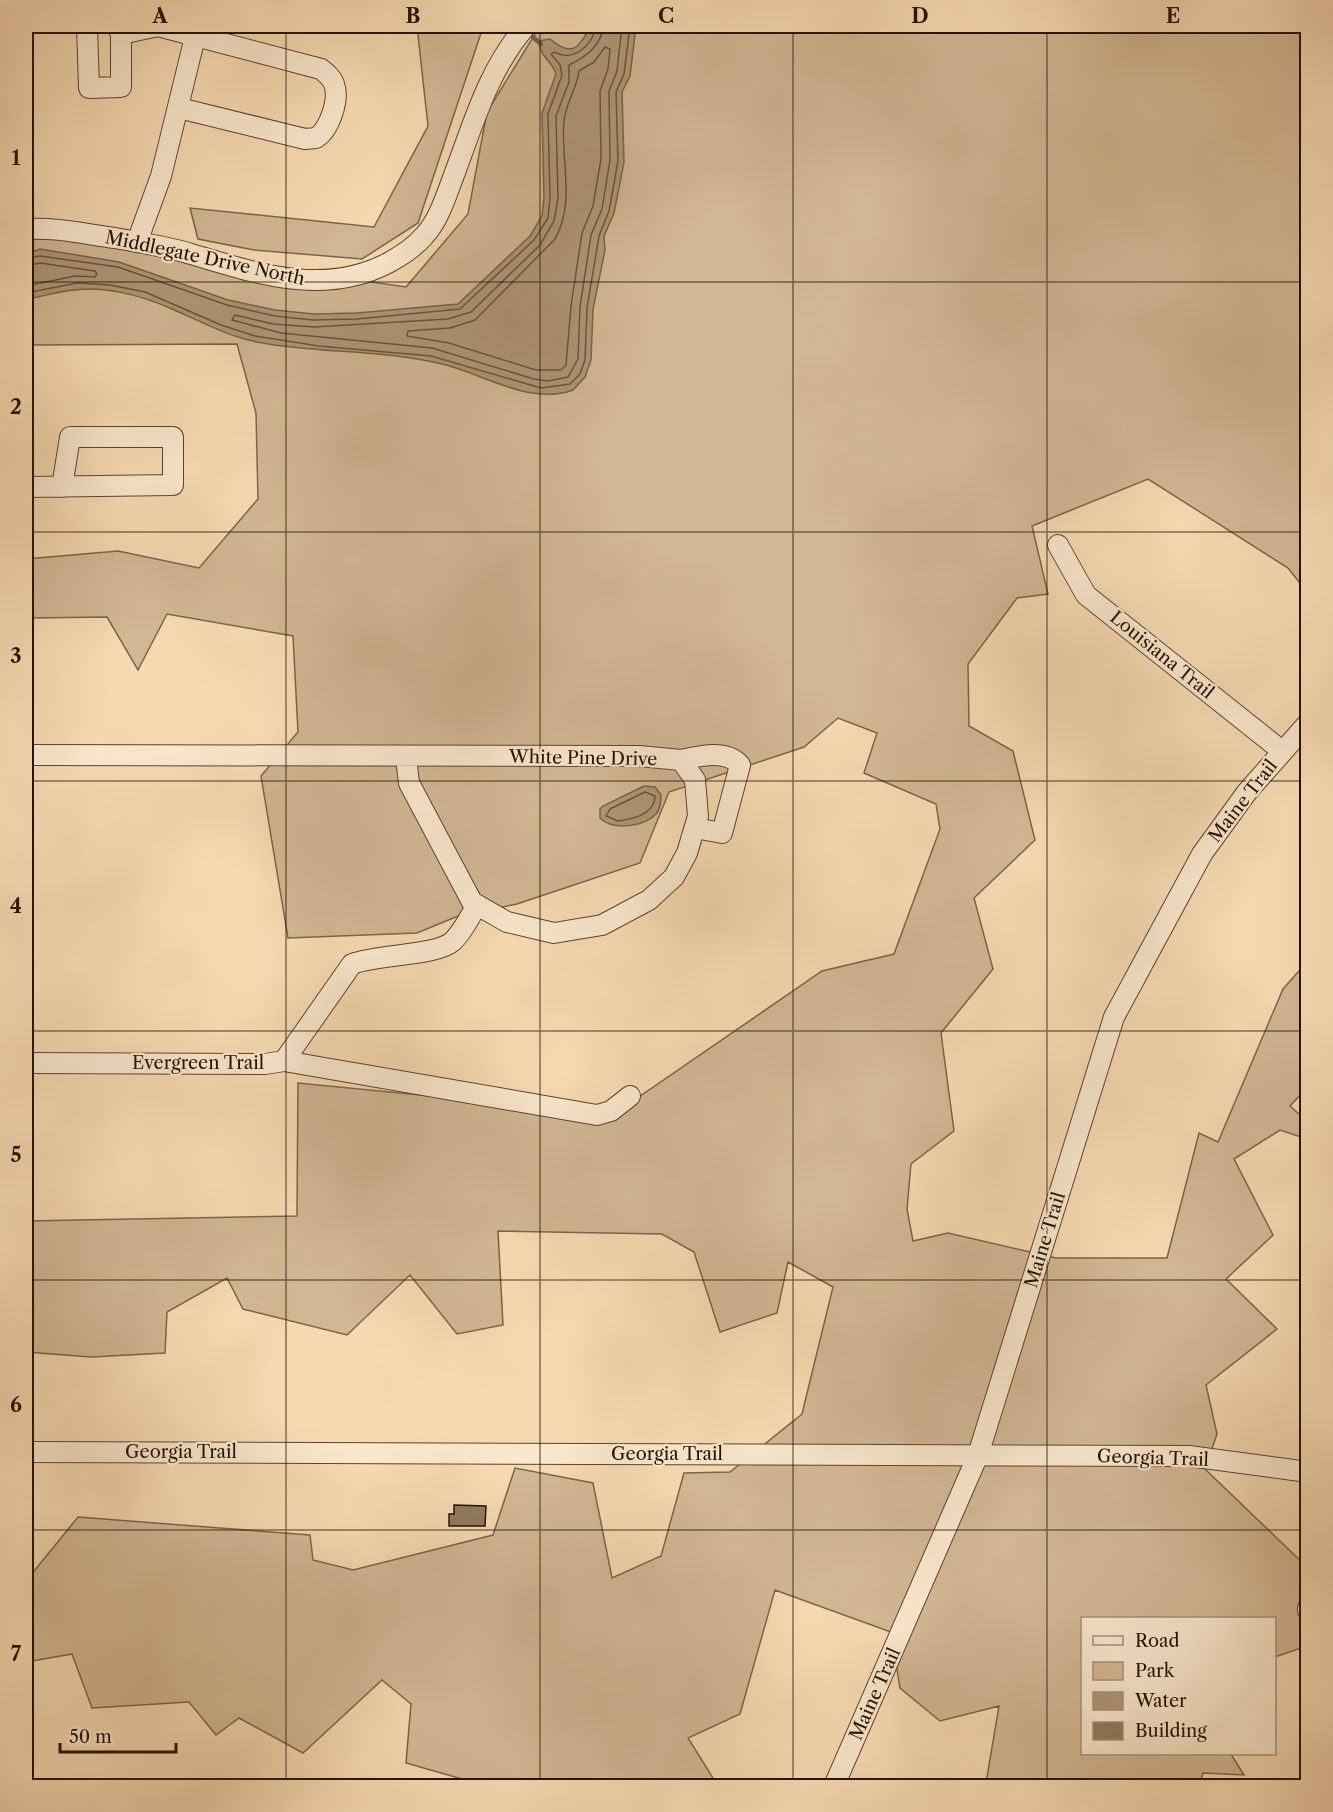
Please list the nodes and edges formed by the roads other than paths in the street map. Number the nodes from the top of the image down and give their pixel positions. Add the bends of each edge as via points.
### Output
1 (87, 26) edge
2 (526, 26) edge
3 (119, 30) edge
4 (195, 37) junction
5 (179, 108) junction
6 (26, 228) edge
7 (137, 242) junction
8 (26, 487) edge
9 (63, 487) junction
10 (1058, 545) dead end
11 (1308, 723) edge
12 (1282, 752) junction
13 (26, 755) edge
14 (406, 758) junction
15 (681, 760) junction
16 (695, 828) junction
17 (477, 905) junction
18 (284, 1061) junction
19 (26, 1063) edge
20 (630, 1096) dead end
21 (26, 1452) edge
22 (978, 1455) junction
23 (1308, 1472) edge
24 (834, 1786) edge

1 - 3 street via 89,88 122,87
2 - 7 street, Middlegate Drive North via 489,79 434,221 420,240 390,262 345,279 313,282 261,274
3 - 4 street via 158,26
4 - 5 street
4 - 5 street via 321,69 331,78 336,96 327,127 316,138 305,139
5 - 7 street via 158,186
6 - 7 street, Middlegate Drive North via 60,229
8 - 9 street
9 - 9 street via 173,485 173,437 70,437
10 - 12 street, Louisiana Trail via 1086,595
11 - 12 street, Maine Trail
12 - 22 street, Maine Trail via 1247,792 1193,869 1114,1017
13 - 14 street, White Pine Drive
14 - 15 street, White Pine Drive via 639,756
14 - 17 street, White Pine Drive via 410,783
15 - 16 street, White Pine Drive via 695,780
15 - 16 street via 708,755 735,759 740,765 722,833
16 - 17 street, White Pine Drive via 674,877 649,900 602,925 554,933 507,922
17 - 18 street, Evergreen Trail via 453,942 432,951 367,958 352,964
18 - 19 street, Evergreen Trail
18 - 20 street via 597,1115 610,1111
21 - 22 street, Georgia Trail
22 - 23 street, Georgia Trail via 1189,1456
22 - 24 street, Maine Trail

